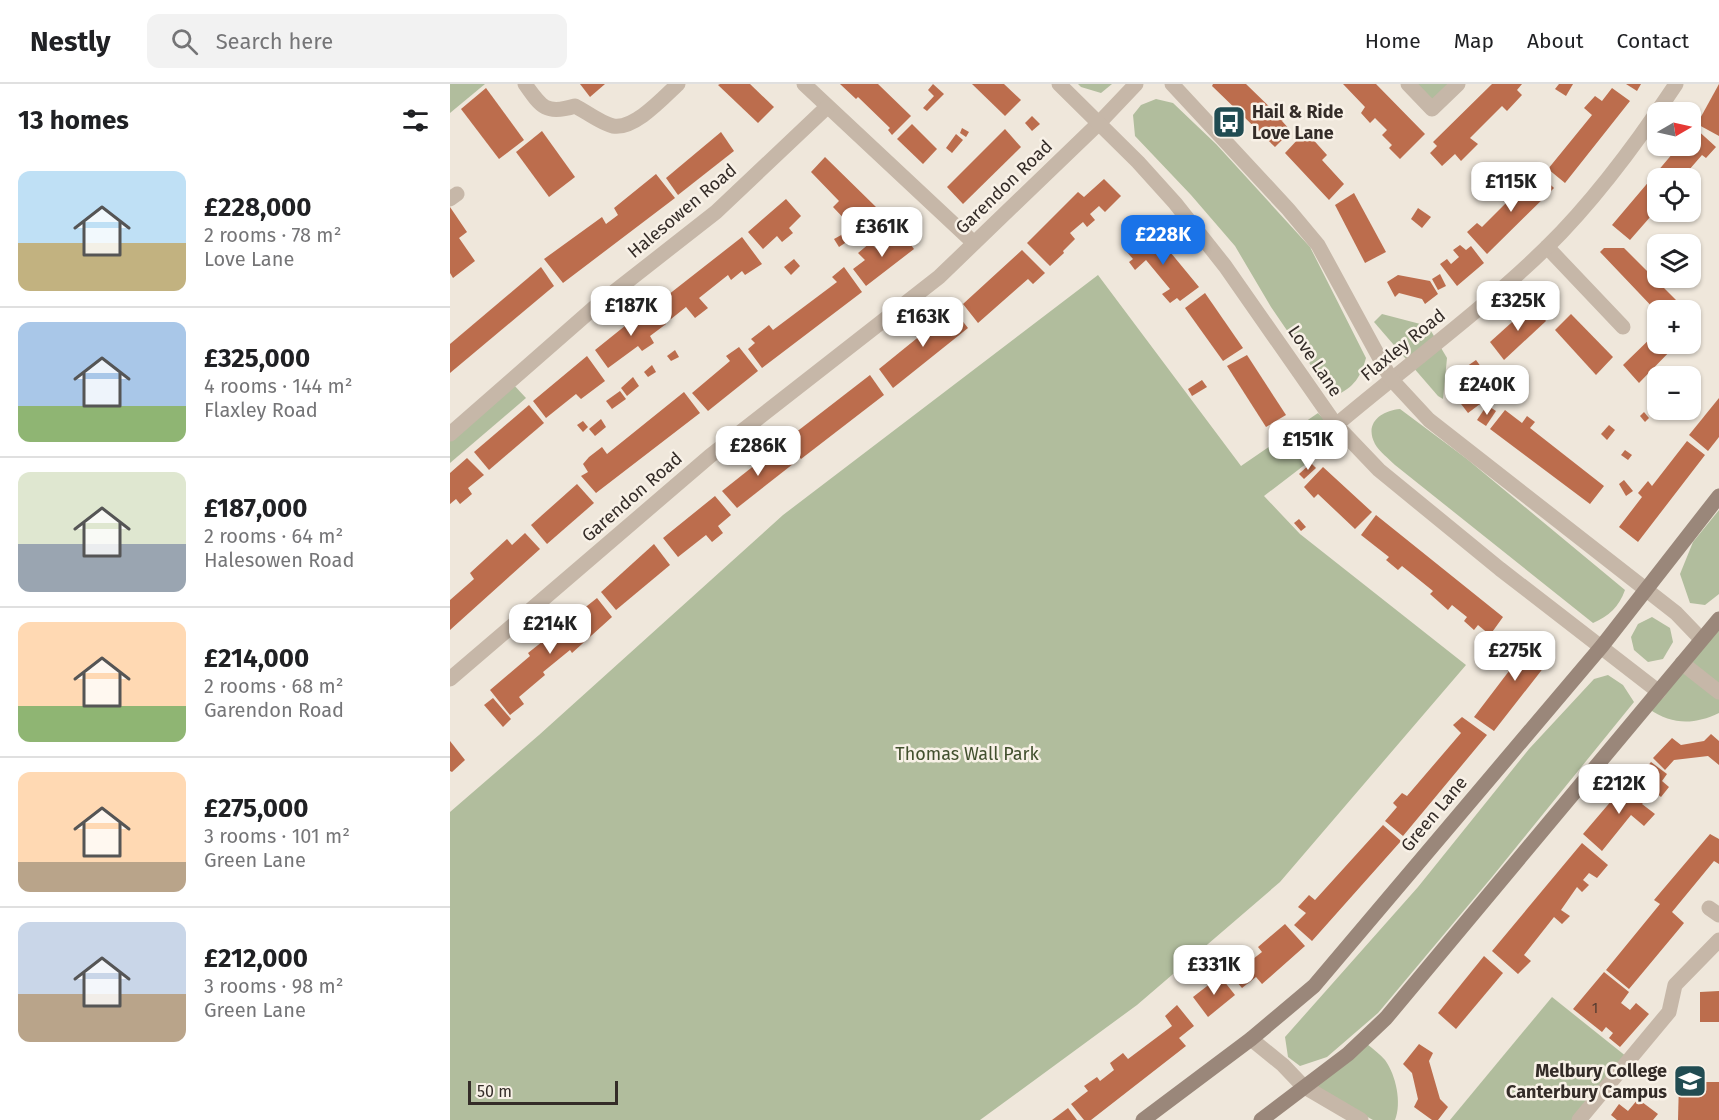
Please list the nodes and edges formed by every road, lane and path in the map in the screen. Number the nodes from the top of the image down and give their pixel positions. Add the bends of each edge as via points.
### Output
1 (525, 84) edge
2 (678, 84) edge
3 (804, 84) edge
4 (1059, 84) edge
5 (1136, 84) edge
6 (1172, 84) edge
7 (1408, 84) edge
8 (1458, 84) edge
9 (1676, 84) edge
10 (827, 107) junction
11 (1099, 123) junction
12 (974, 243) junction
13 (1547, 247) junction
14 (1623, 327) dead end
15 (1391, 379) junction
16 (1336, 425) junction
17 (450, 434) edge
18 (1719, 496) edge
19 (1646, 590) junction
20 (1719, 619) edge
21 (1701, 639) junction
22 (1602, 646) junction
23 (1682, 663) junction
24 (450, 679) edge
25 (1659, 692) junction
26 (1719, 692) edge
27 (1719, 940) edge
28 (1251, 1039) junction
29 (1303, 1086) junction
30 (1143, 1120) edge
31 (1261, 1120) edge
32 (1362, 1120) edge
33 (1578, 1120) edge

1 - 2 street via 540,106 559,111 575,106 610,126 623,127
3 - 10 street
4 - 11 street, Love Lane
5 - 11 street, Garendon Road
6 - 15 street via 1318,245
7 - 8 street via 1432,109
9 - 13 street, Flaxley Road via 1592,197
10 - 12 street
10 - 17 street, Halesowen Road via 716,212 596,306
11 - 12 street, Garendon Road
11 - 16 street, Love Lane via 1175,202 1225,266
12 - 24 street, Garendon Road via 890,318 710,456
13 - 14 street
13 - 15 street, Flaxley Road via 1488,302
15 - 16 street, Flaxley Road
15 - 19 street via 1429,420
16 - 22 street, Love Lane via 1379,470
18 - 19 main road, Green Lane
19 - 21 street
19 - 22 main road, Green Lane
20 - 21 main road
21 - 23 main road
22 - 25 street, Love Lane
22 - 28 main road, Green Lane via 1314,986
23 - 25 main road
23 - 26 street
25 - 29 main road via 1386,1018 1348,1054
27 - 33 street via 1675,985 1668,1012
28 - 29 street
28 - 30 main road, Green Lane
29 - 31 main road
29 - 32 street

